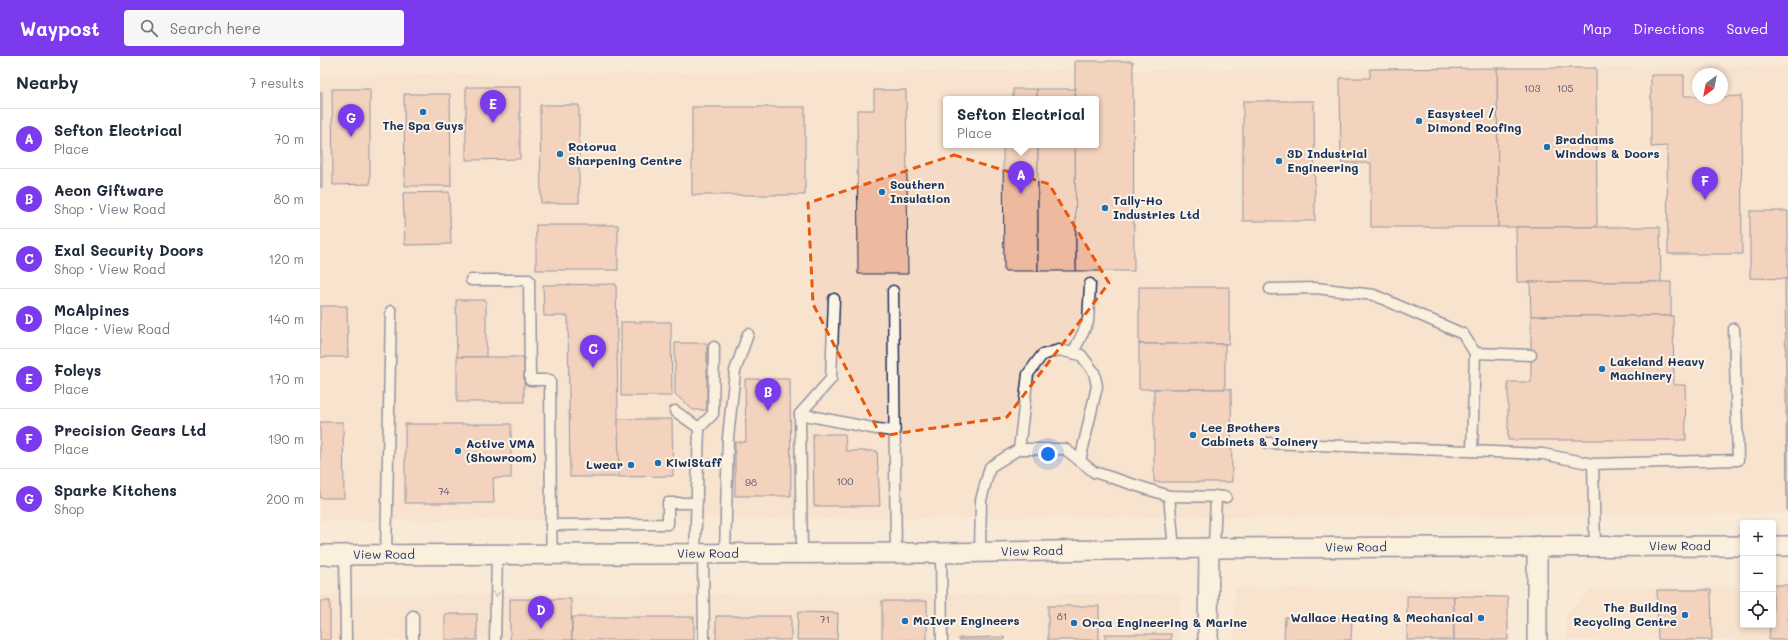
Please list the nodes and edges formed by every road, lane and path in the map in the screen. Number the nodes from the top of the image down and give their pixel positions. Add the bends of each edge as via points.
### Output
1 (471, 280) dead end
2 (1090, 284) dead end
3 (1270, 289) dead end
4 (893, 291) dead end
5 (834, 300) dead end
6 (391, 311) dead end
7 (1734, 329) dead end
8 (748, 334) dead end
9 (714, 347) dead end
10 (1073, 353) junction
11 (1476, 354) junction
12 (1531, 355) dead end
13 (675, 411) dead end
14 (800, 414) junction
15 (699, 428) junction
16 (894, 431) junction
17 (1268, 443) dead end
18 (1019, 449) junction
19 (1472, 451) junction
20 (1080, 461) junction
21 (1593, 464) junction
22 (1169, 496) junction
23 (697, 503) junction
24 (551, 524) junction
25 (1537, 546) junction
26 (1595, 546) junction
27 (1740, 546) edge
28 (1776, 546) edge
29 (1788, 546) edge
30 (1212, 548) junction
31 (1174, 549) junction
32 (980, 552) junction
33 (802, 553) junction
34 (896, 553) junction
35 (941, 553) junction
36 (552, 554) junction
37 (699, 554) junction
38 (725, 554) junction
39 (320, 555) edge
40 (345, 555) junction
41 (386, 555) junction
42 (497, 555) junction
43 (413, 616) dead end
44 (346, 640) edge
45 (413, 640) edge
46 (495, 640) edge
47 (704, 640) edge
48 (942, 640) edge
49 (1208, 640) edge
50 (1537, 640) edge

1 - 24 lane via 529,280 530,380 550,380
2 - 10 lane via 1088,322
3 - 11 lane via 1316,288 1374,295 1463,334
4 - 16 lane
5 - 14 lane via 830,379
6 - 41 lane
7 - 21 lane via 1738,460
8 - 38 lane via 735,371 728,438
9 - 15 lane via 713,414
10 - 18 lane via 1059,350 1042,355 1028,374
10 - 20 lane via 1081,355 1094,372 1097,386
11 - 12 lane
11 - 19 lane
13 - 15 lane
14 - 16 lane via 877,430
14 - 33 lane
15 - 23 lane
16 - 34 lane
17 - 19 lane
18 - 20 lane via 1065,449
18 - 32 lane via 990,467 981,500
19 - 21 lane via 1543,454
20 - 22 lane via 1094,472
21 - 26 lane
22 - 30 lane via 1221,497
22 - 31 lane
23 - 24 lane via 668,503 668,524
23 - 37 lane
24 - 36 lane
25 - 26 street, View Road
25 - 30 street, View Road
25 - 50 street
26 - 27 street, View Road
28 - 29 street
30 - 31 street, View Road
30 - 49 street
31 - 32 street, View Road
32 - 35 street, View Road
33 - 34 street, View Road
33 - 38 street, View Road
34 - 35 street, View Road
35 - 48 lane
36 - 37 street, View Road
36 - 42 street, View Road
37 - 38 street, View Road
37 - 47 lane
39 - 40 street, View Road
40 - 41 street, View Road
40 - 44 lane
41 - 42 street, View Road
42 -> 46 lane
43 - 45 lane

